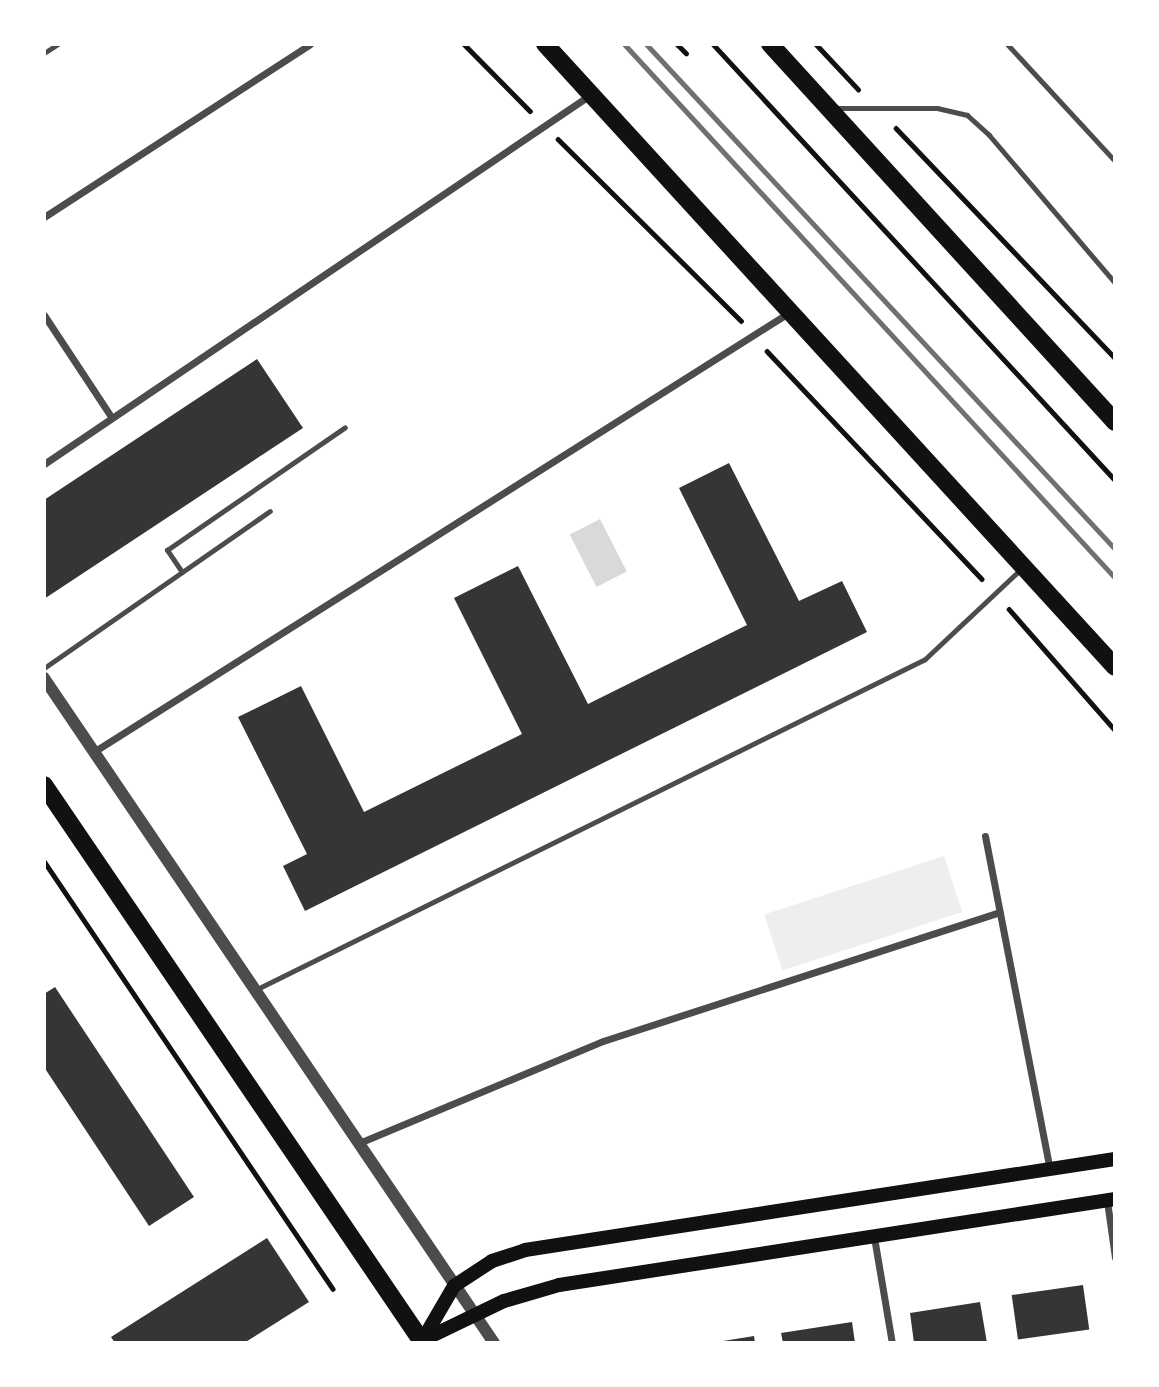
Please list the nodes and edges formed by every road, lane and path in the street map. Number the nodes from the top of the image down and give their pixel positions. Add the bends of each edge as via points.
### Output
1 (58, 44) edge
2 (310, 44) edge
3 (464, 44) edge
4 (545, 44) edge
5 (677, 44) edge
6 (713, 44) edge
7 (770, 44) edge
8 (816, 44) edge
9 (1007, 44) edge
10 (44, 53) edge
11 (686, 53) dead end
12 (590, 94) junction
13 (831, 108) junction
14 (877, 108) junction
15 (542, 124) junction
16 (1115, 161) edge
17 (44, 217) edge
18 (1115, 284) edge
19 (790, 312) junction
20 (44, 315) edge
21 (753, 336) junction
22 (1115, 358) edge
23 (112, 418) junction
24 (1115, 422) edge
25 (345, 427) dead end
26 (44, 464) edge
27 (1115, 480) edge
28 (270, 511) dead end
29 (1024, 566) junction
30 (183, 572) junction
31 (995, 593) junction
32 (1115, 667) edge
33 (44, 668) edge
34 (44, 678) edge
35 (1115, 730) edge
36 (95, 751) junction
37 (44, 785) edge
38 (985, 836) dead end
39 (44, 861) edge
40 (1000, 912) junction
41 (255, 990) junction
42 (359, 1143) junction
43 (1115, 1159) edge
44 (1050, 1169) junction
45 (1111, 1199) edge
46 (873, 1236) junction
47 (1115, 1257) edge
48 (454, 1286) junction
49 (334, 1289) dead end
50 (474, 1315) junction
51 (421, 1342) edge
52 (494, 1343) edge
53 (892, 1343) edge

1 - 10 lane
2 - 17 street
3 - 15 path
4 - 12 main road
5 - 11 path
6 - 27 path
7 - 13 main road
8 - 14 path
9 - 16 lane
12 - 15 street
12 - 19 main road
13 - 14 lane
13 - 24 main road
14 - 18 lane via 954,110 977,122
14 - 22 path
15 - 21 path
15 - 23 street
19 - 21 street
19 - 29 main road
20 - 23 street
21 - 31 path
21 - 36 street
23 - 26 street
25 - 30 lane via 167,550
28 - 30 lane
29 - 31 lane
29 - 32 main road
30 - 33 lane
31 - 35 path
31 - 41 lane via 925,659
34 - 36 street
36 - 41 street
37 - 51 main road
38 - 40 street
39 - 49 path
40 - 42 street via 603,1041
40 - 44 street
41 - 42 street
42 - 48 street
43 - 44 main road
44 - 48 main road via 545,1245 492,1261
45 - 46 main road
45 - 47 street
46 - 50 main road via 559,1285
46 - 53 street
48 - 50 street
48 - 51 main road
50 - 51 main road
50 - 52 street

